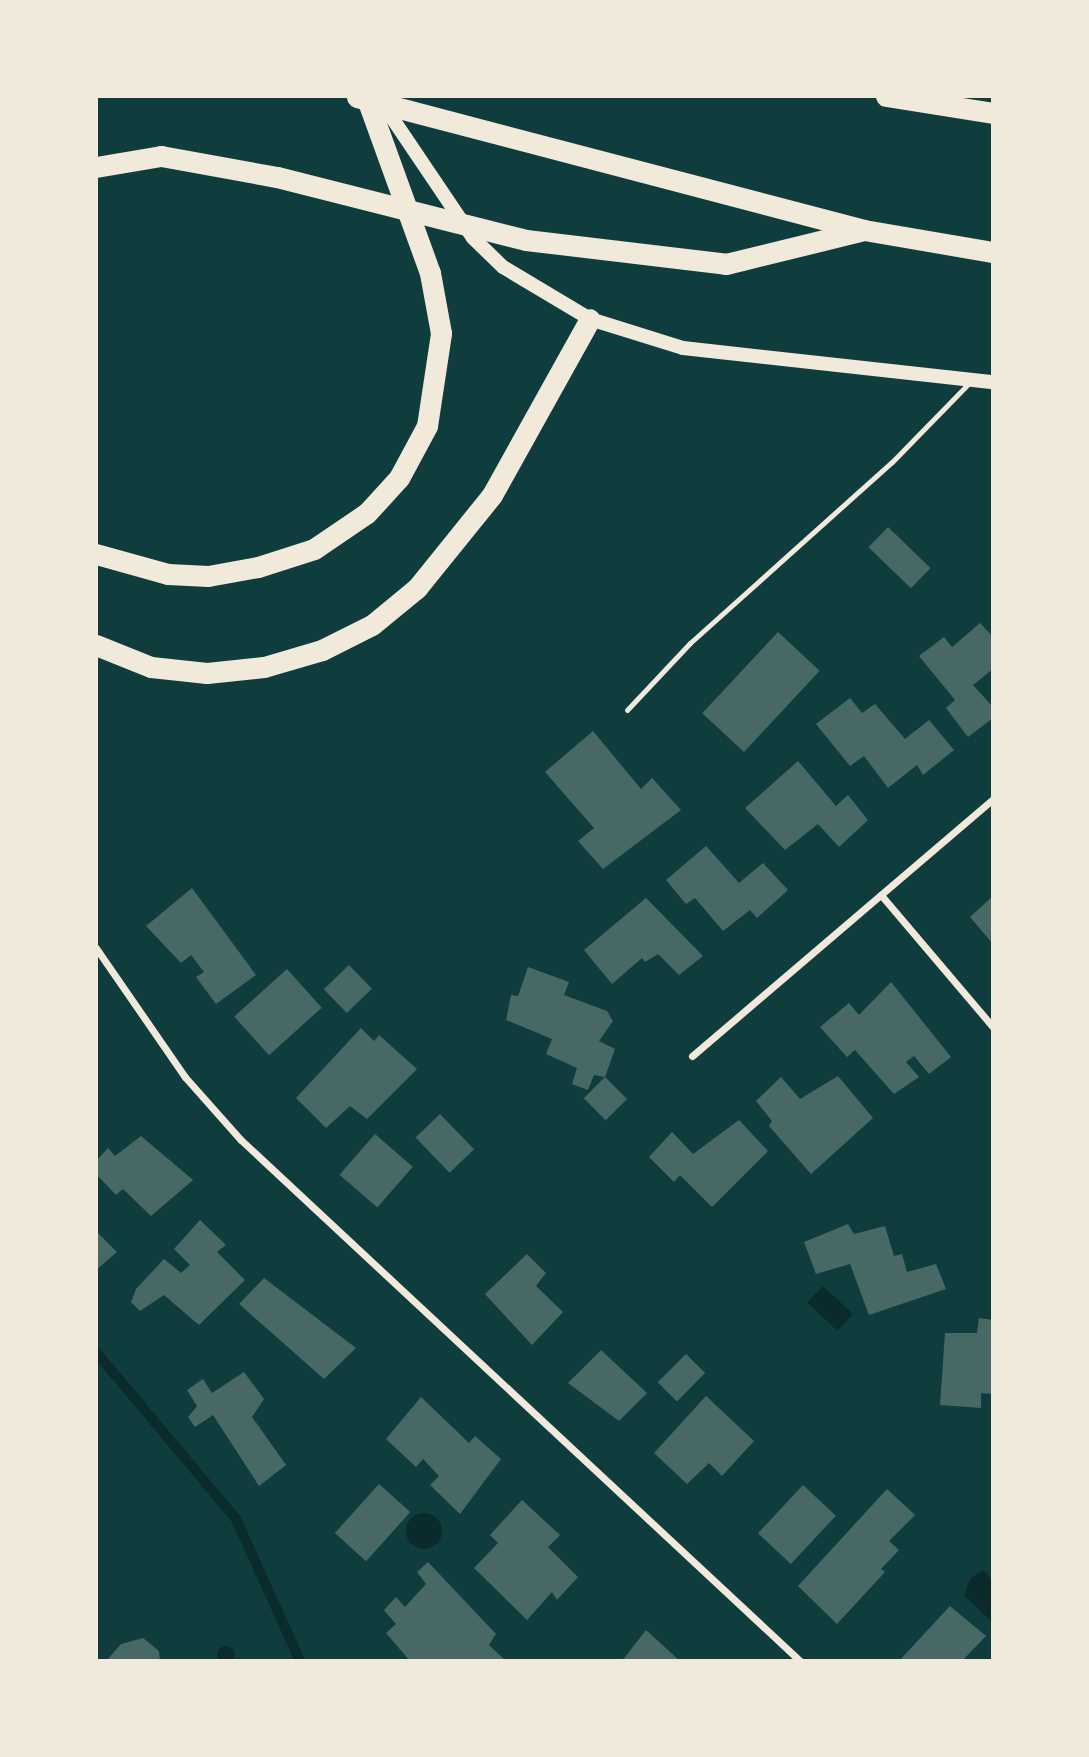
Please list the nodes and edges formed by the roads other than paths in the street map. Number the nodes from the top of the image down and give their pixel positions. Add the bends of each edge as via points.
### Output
1 (355, 96) edge
2 (366, 96) edge
3 (377, 96) edge
4 (886, 96) edge
5 (993, 113) edge
6 (96, 167) edge
7 (864, 230) junction
8 (993, 253) edge
9 (590, 319) junction
10 (971, 380) junction
11 (993, 382) edge
12 (96, 554) edge
13 (96, 645) edge
14 (627, 710) dead end
15 (993, 799) edge
16 (881, 895) junction
17 (96, 948) edge
18 (993, 1027) edge
19 (692, 1056) dead end
20 (800, 1661) edge

1 - 7 highway via 423,118
2 - 12 highway via 430,274 441,333 427,426 399,478 367,513 314,549 258,567 208,576 168,574
3 - 9 main road via 473,238 503,267
4 - 5 highway
6 - 7 highway via 161,156 277,177 526,240 726,264
7 - 8 highway
9 - 10 main road via 682,348
9 - 13 highway via 492,495 417,588 372,625 299,657 207,673 151,667
10 - 11 main road
10 - 14 lane via 892,462 690,643
15 - 16 street
16 - 18 street
16 - 19 street
17 - 20 street via 160,1045 241,1140

